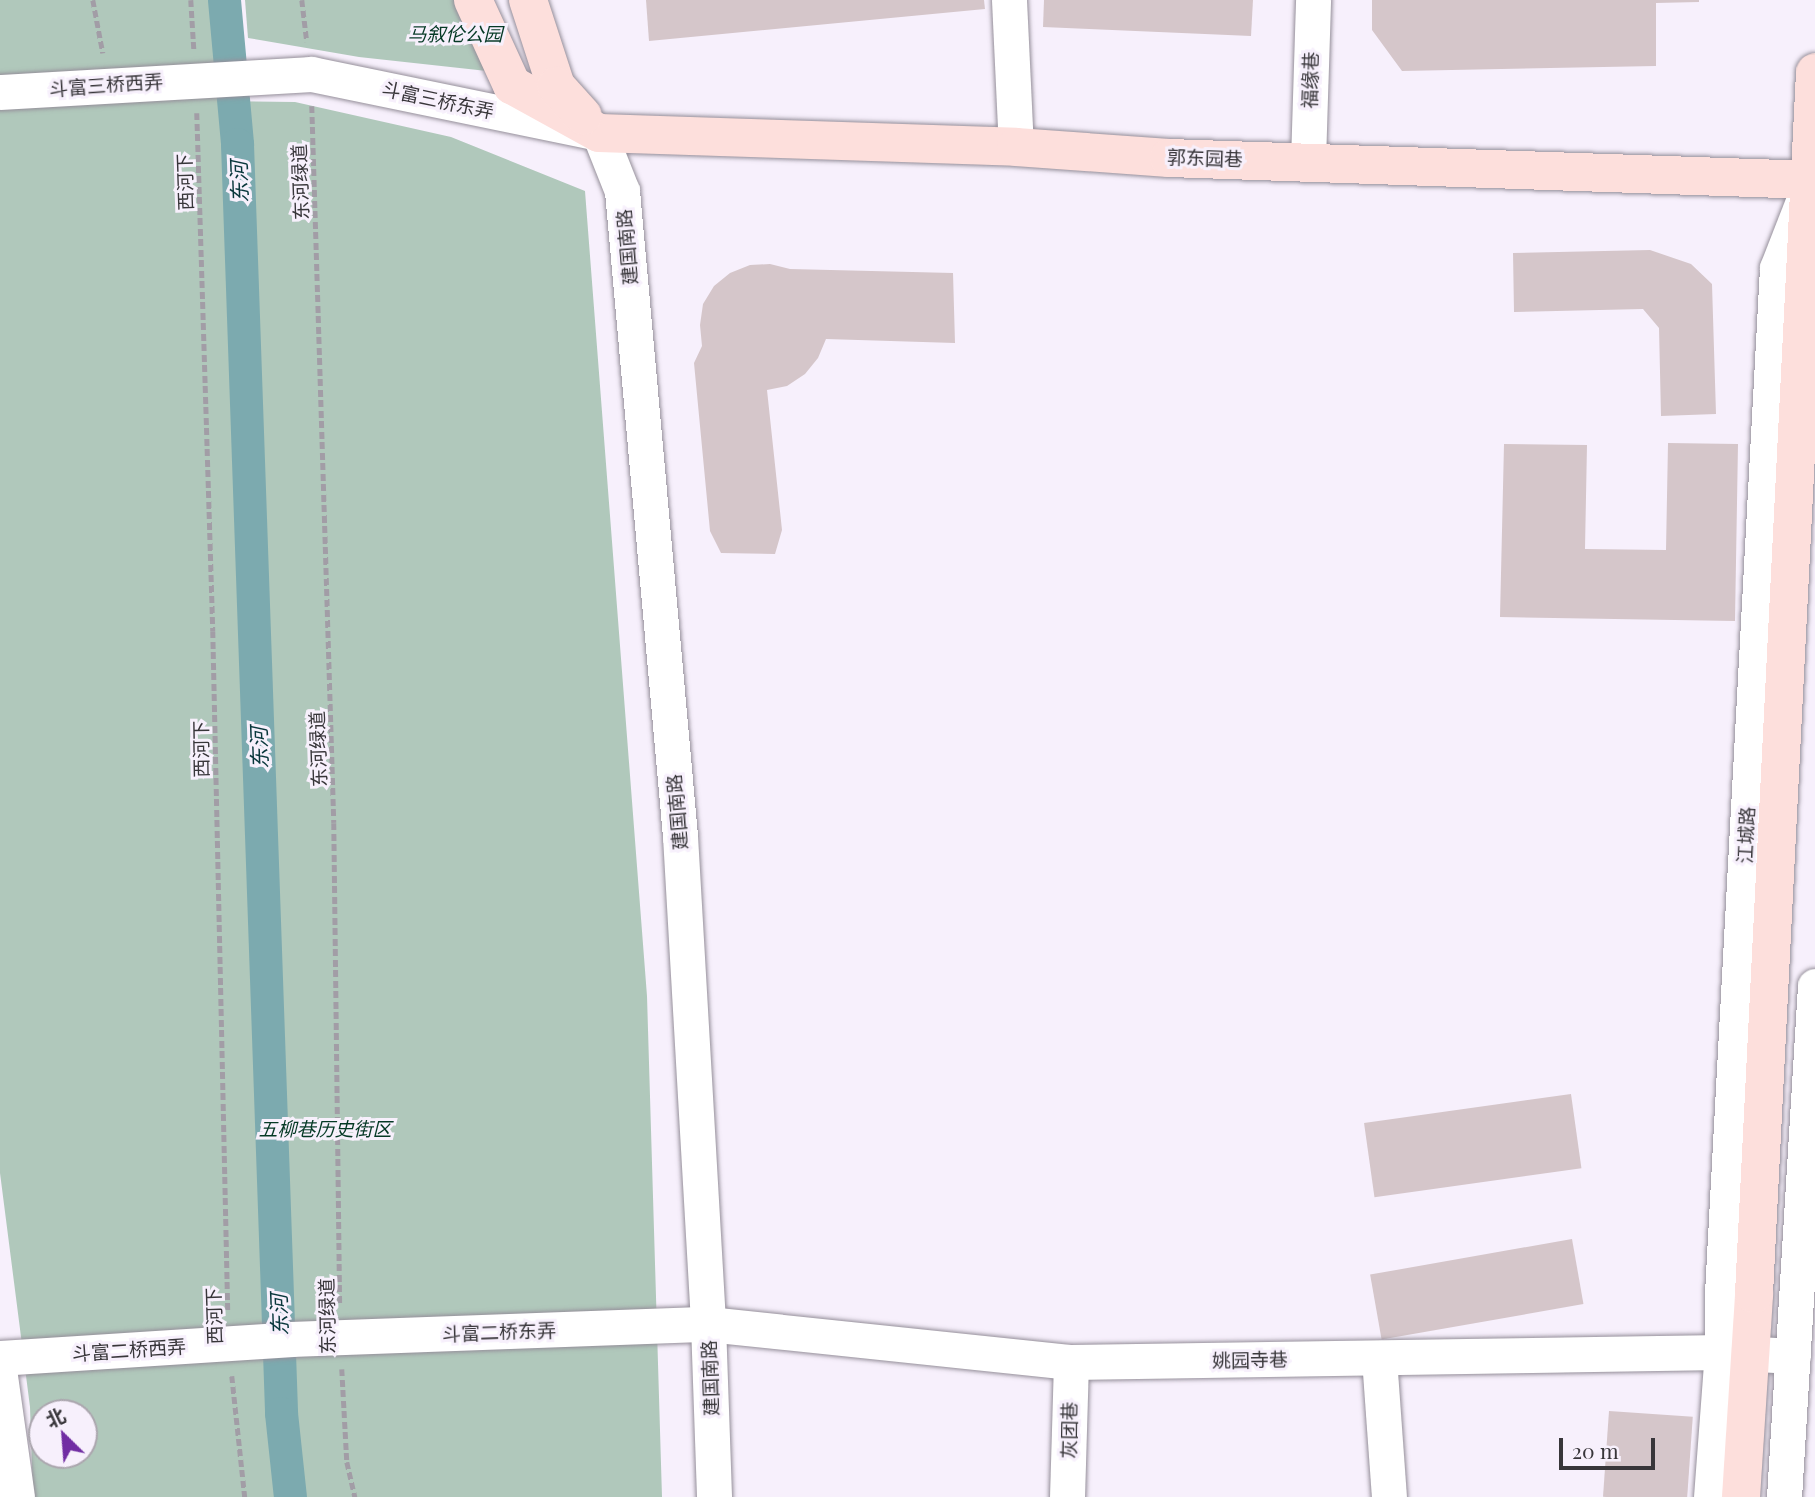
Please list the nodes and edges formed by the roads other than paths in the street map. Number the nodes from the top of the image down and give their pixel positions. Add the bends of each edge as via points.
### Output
1 (473, 0) edge
2 (528, 0) edge
3 (1009, 0) edge
4 (1313, 0) edge
5 (1815, 74) edge
6 (276, 76) joint
7 (0, 92) edge
8 (599, 133) junction
9 (1016, 147) junction
10 (1308, 161) junction
11 (1814, 182) edge
12 (1815, 986) edge
13 (708, 1324) junction
14 (259, 1341) joint
15 (1736, 1353) junction
16 (1793, 1356) junction
17 (0, 1358) edge
18 (1379, 1358) junction
19 (1071, 1362) junction
20 (0, 1376) edge
21 (17, 1497) edge
22 (714, 1497) edge
23 (1067, 1497) edge
24 (1389, 1497) edge
25 (1711, 1497) edge
26 (1741, 1497) edge
27 (1784, 1497) edge

1 - 8 main road via 512,85
2 - 8 main road, 建国南路 via 556,86
3 - 9 street
4 - 10 street, 福缘巷
5 - 11 main road, 江城路
6 - 7 street, 斗富三桥西弄
6 - 8 street, 斗富三桥东弄 via 311,74
8 - 9 main road, 郭东园巷
8 - 13 street, 建国南路 via 622,191 680,836
9 - 10 main road, 郭东园巷 via 1170,158
10 - 11 main road, 郭东园巷
11 - 15 main road, 江城路
12 - 16 street
13 - 14 street, 斗富二桥东弄
13 - 19 street, 姚园寺巷
13 - 22 street, 建国南路
14 - 17 street, 斗富二桥西弄
15 - 16 street, 姚园寺巷
15 - 18 street, 姚园寺巷
15 - 25 street, 江城路
15 - 26 main road, 江城路
16 - 27 street
18 - 19 street, 姚园寺巷
18 - 24 street
19 - 23 street, 灰团巷
20 - 21 street

